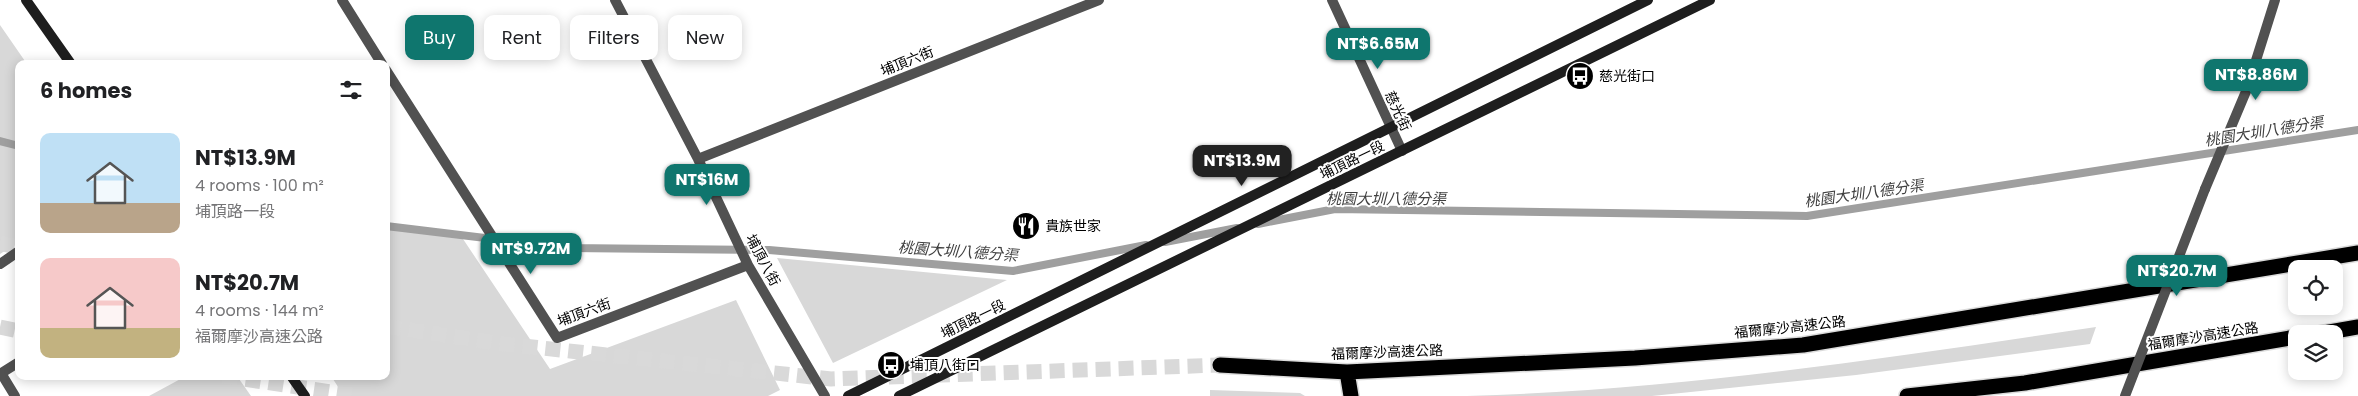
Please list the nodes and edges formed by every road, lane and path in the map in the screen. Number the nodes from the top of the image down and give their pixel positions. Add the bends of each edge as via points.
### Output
1 (26, 0) edge
2 (342, 0) edge
3 (615, 0) edge
4 (1099, 0) edge
5 (1332, 0) edge
6 (1648, 0) edge
7 (1710, 0) edge
8 (2275, 0) edge
9 (68, 60) edge
10 (380, 60) edge
11 (390, 76) edge
12 (1390, 128) junction
13 (1402, 151) junction
14 (698, 158) junction
15 (2358, 253) edge
16 (15, 254) edge
17 (0, 264) edge
18 (748, 264) junction
19 (2358, 327) edge
20 (2343, 330) edge
21 (2288, 339) edge
22 (15, 364) edge
23 (1220, 365) tunnel mouth
24 (1347, 372) junction
25 (1, 373) edge
26 (294, 380) edge
27 (14, 396) edge
28 (304, 396) edge
29 (826, 396) edge
30 (848, 396) edge
31 (899, 396) edge
32 (1351, 396) edge
33 (1907, 396) edge
34 (2126, 396) edge

1 - 9 street
2 - 10 street
3 - 14 street, 埔頂八街
4 - 14 street, 埔頂六街
5 - 12 street, 慈光街
6 - 12 street, 埔頂路一段
7 - 13 street, 埔頂路一段
8 - 34 street, bridge via 2247,89
11 - 18 street, 埔頂六街 via 557,338
12 - 13 street, 慈光街
12 - 30 street, 埔頂路一段
13 - 31 street, 埔頂路一段
14 - 18 street, 埔頂八街
15 - 24 highway, 福爾摩沙高速公路 via 1802,344 1635,358
16 - 17 street
18 - 29 street, 埔頂八街
19 - 20 highway
21 - 33 highway, 福爾摩沙高速公路 via 2025,383
22 - 25 street
23 - 24 highway, 福爾摩沙高速公路
24 - 32 highway
25 - 27 street
26 - 28 street

